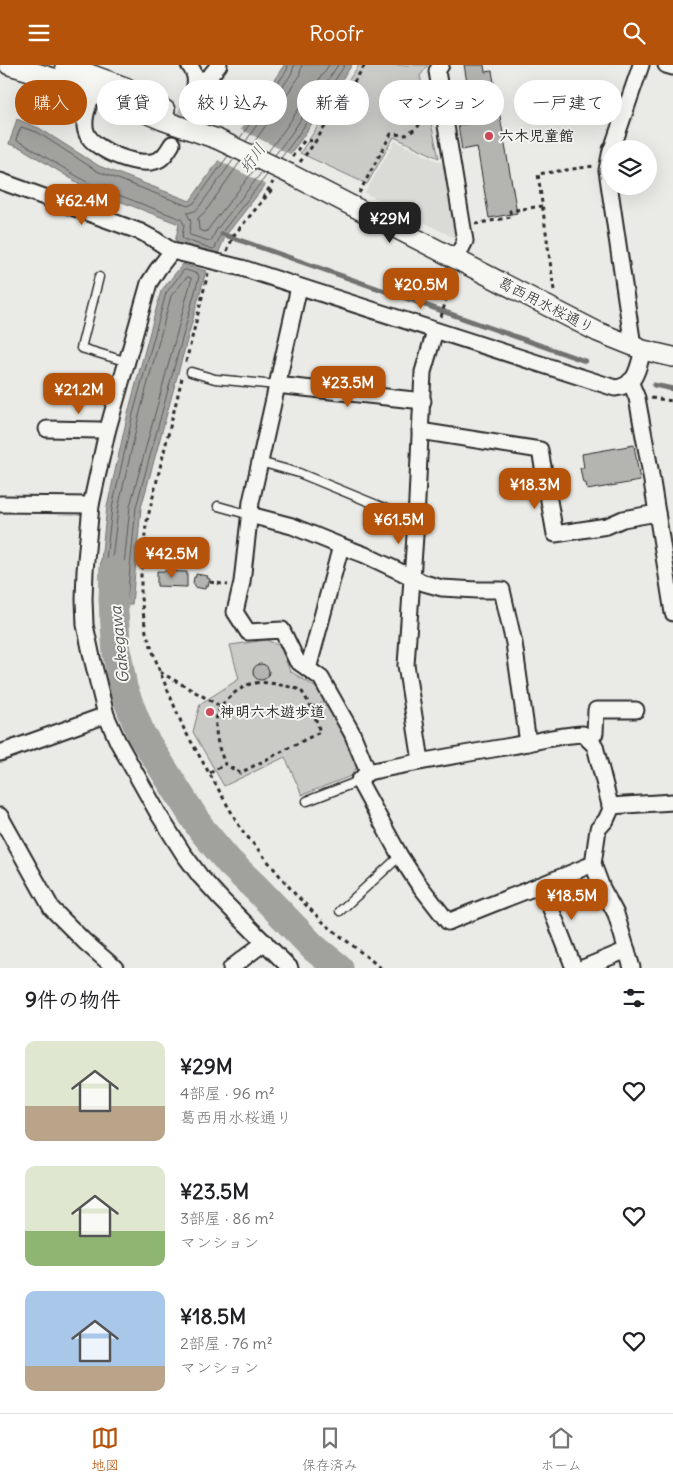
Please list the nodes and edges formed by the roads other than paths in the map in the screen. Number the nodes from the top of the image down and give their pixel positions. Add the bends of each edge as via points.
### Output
1 (8, 65) edge
2 (65, 65) edge
3 (189, 65) edge
4 (219, 65) edge
5 (441, 65) edge
6 (641, 65) edge
7 (666, 65) edge
8 (673, 67) edge
9 (196, 80) edge
10 (199, 80) edge
11 (93, 92) junction
12 (217, 139) junction
13 (615, 140) edge
14 (172, 143) tunnel mouth
15 (0, 181) edge
16 (610, 195) edge
17 (172, 251) junction
18 (455, 268) junction
19 (99, 277) dead end
20 (299, 287) junction
21 (437, 327) junction
22 (638, 348) junction
23 (673, 357) edge
24 (128, 362) junction
25 (191, 373) dead end
26 (632, 379) junction
27 (276, 385) junction
28 (422, 401) junction
29 (47, 429) dead end
30 (420, 431) junction
31 (107, 433) junction
32 (260, 462) junction
33 (0, 504) edge
34 (91, 505) junction
35 (218, 506) dead end
36 (657, 513) junction
37 (250, 515) junction
38 (416, 521) junction
39 (341, 547) junction
40 (412, 576) junction
41 (673, 613) edge
42 (308, 669) junction
43 (636, 710) dead end
44 (106, 715) junction
45 (589, 740) junction
46 (528, 743) junction
47 (0, 753) edge
48 (421, 761) junction
49 (364, 776) junction
50 (307, 801) dead end
51 (673, 802) edge
52 (610, 806) junction
53 (0, 816) edge
54 (400, 856) junction
55 (593, 864) junction
56 (542, 886) junction
57 (340, 911) dead end
58 (265, 942) junction
59 (627, 950) junction
60 (115, 968) edge
61 (231, 968) edge
62 (290, 968) edge
63 (574, 968) edge
64 (584, 968) edge
65 (632, 968) edge

1 - 11 street
2 - 12 street via 125,87
3 - 9 street
4 - 10 street via 209,77
5 - 18 street via 437,71 465,241
6 - 13 street
7 - 8 street
11 - 12 street
11 - 14 street via 84,123 94,143 122,157 149,162 160,159
12 - 18 street, 葛西用水桜通り, bridge via 293,170
15 - 17 street via 141,232
16 - 22 street
17 - 20 street via 242,268
17 - 24 street via 149,283
18 - 22 street, 葛西用水桜通り
19 - 24 lane via 81,348
20 - 21 street
20 - 27 street
21 - 26 street via 615,387 623,387
21 - 28 street via 423,372
22 - 23 street, 葛西用水桜通り
22 - 26 street
24 - 31 street
25 - 27 lane via 215,379
26 - 36 street
27 - 28 street
27 - 32 street
28 - 30 street
29 - 31 street
30 - 36 street via 540,451 555,535
30 - 38 street
31 - 34 street
32 - 37 street
32 - 38 lane via 299,473
33 - 34 street
34 - 44 street via 84,571 85,625
35 - 37 lane
36 - 41 street
37 - 39 street via 292,526
37 - 42 street via 235,612 248,632 282,630 297,661
38 - 40 street
39 - 40 street
39 - 42 street
40 - 46 street via 442,588 502,590 514,643
40 - 48 street via 406,665
42 - 49 street via 321,678 352,733
43 - 45 street via 596,710 595,733
44 - 47 street
44 - 58 street via 118,742 183,853 216,894
45 - 46 street via 583,734
45 - 52 street via 595,745
46 - 48 street
48 - 49 street
49 - 50 lane
49 - 54 street
51 - 52 street
52 - 55 street via 606,820 598,829
53 - 60 street via 52,909
54 - 56 street via 448,922
54 - 57 lane
55 - 56 street
55 - 59 street via 616,914
56 - 63 street
58 - 61 street
58 - 62 street
59 - 64 street
59 - 65 street

